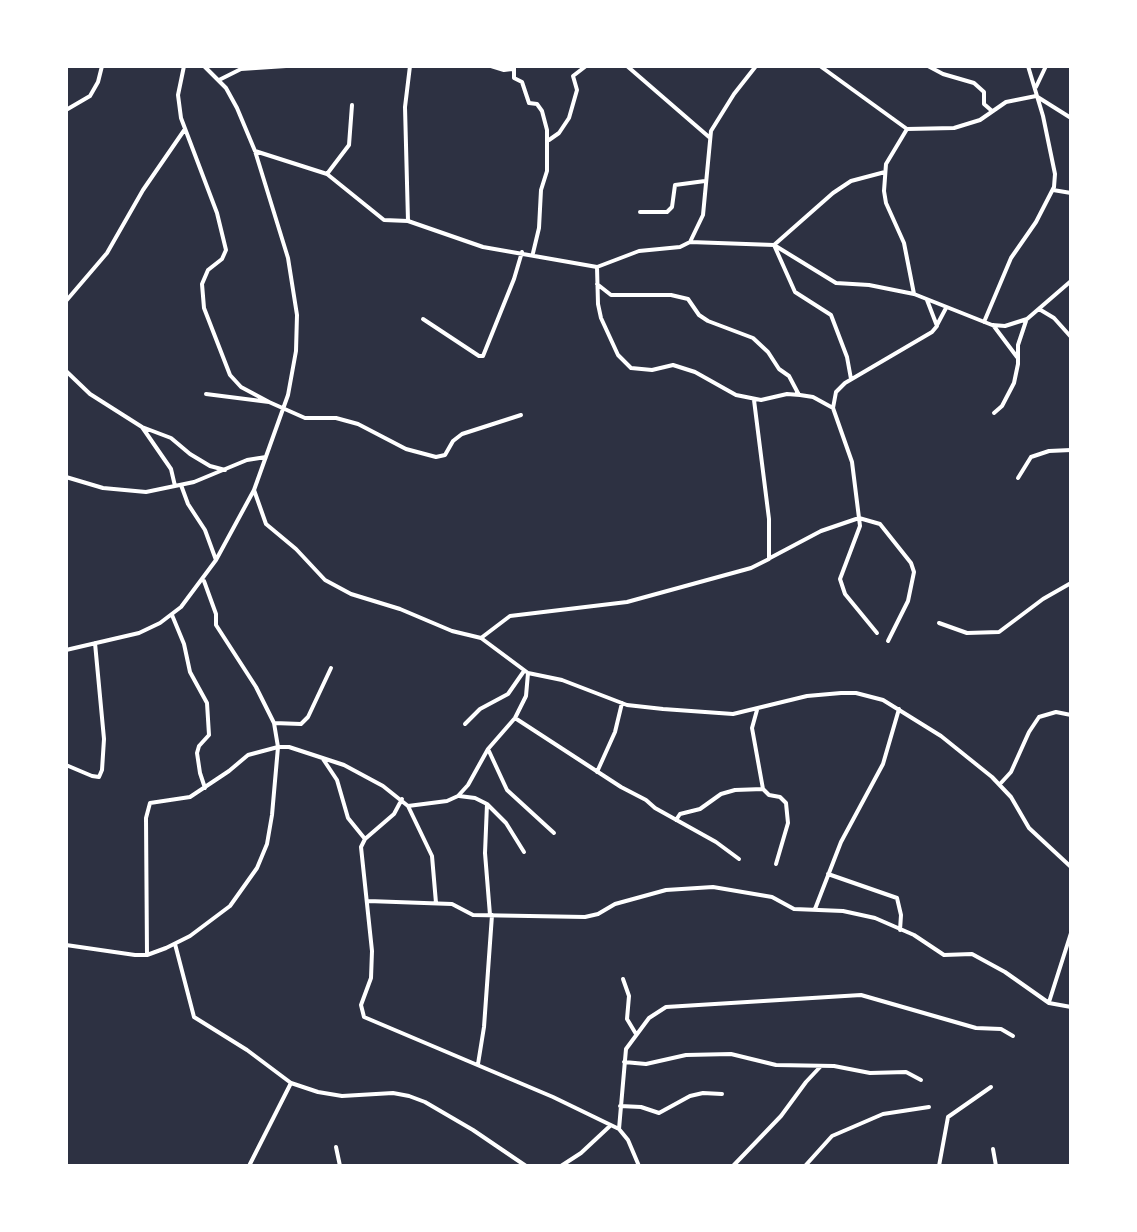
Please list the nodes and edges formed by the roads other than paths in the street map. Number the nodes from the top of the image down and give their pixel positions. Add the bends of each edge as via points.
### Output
1 (102, 66) edge
2 (184, 66) edge
3 (204, 66) edge
4 (286, 66) edge
5 (410, 66) edge
6 (491, 66) edge
7 (586, 66) edge
8 (627, 66) edge
9 (756, 66) edge
10 (820, 66) edge
11 (928, 66) edge
12 (1028, 66) edge
13 (1046, 66) edge
14 (513, 67) edge
15 (219, 80) junction
16 (1036, 87) junction
17 (1036, 96) junction
18 (352, 105) dead end
19 (66, 110) edge
20 (992, 111) junction
21 (1071, 118) edge
22 (185, 128) junction
23 (907, 129) junction
24 (709, 137) junction
25 (548, 140) junction
26 (255, 151) junction
27 (885, 172) junction
28 (327, 174) junction
29 (705, 181) junction
30 (1053, 190) junction
31 (1071, 193) edge
32 (640, 212) dead end
33 (408, 221) junction
34 (690, 242) junction
35 (774, 245) junction
36 (522, 252) junction
37 (533, 253) junction
38 (597, 267) junction
39 (1071, 281) edge
40 (597, 284) junction
41 (914, 294) junction
42 (927, 300) junction
43 (66, 301) edge
44 (946, 308) junction
45 (1039, 309) junction
46 (423, 319) dead end
47 (1027, 319) junction
48 (984, 322) junction
49 (992, 325) junction
50 (937, 326) junction
51 (1071, 337) edge
52 (1017, 357) junction
53 (66, 371) edge
54 (851, 379) junction
55 (206, 394) dead end
56 (800, 395) junction
57 (754, 400) junction
58 (269, 402) junction
59 (283, 407) junction
60 (832, 408) junction
61 (994, 413) dead end
62 (521, 415) dead end
63 (142, 427) junction
64 (1071, 450) edge
65 (266, 457) junction
66 (227, 470) junction
67 (66, 477) edge
68 (1018, 478) dead end
69 (181, 485) junction
70 (175, 486) junction
71 (254, 490) junction
72 (859, 518) junction
73 (770, 559) junction
74 (216, 560) junction
75 (203, 580) junction
76 (1071, 583) edge
77 (172, 615) junction
78 (939, 623) dead end
79 (877, 633) dead end
80 (482, 638) junction
81 (888, 641) dead end
82 (95, 643) junction
83 (66, 650) edge
84 (331, 668) dead end
85 (526, 672) junction
86 (622, 704) junction
87 (899, 709) junction
88 (757, 710) junction
89 (1071, 715) edge
90 (515, 718) junction
91 (274, 723) junction
92 (465, 724) dead end
93 (278, 747) junction
94 (488, 748) junction
95 (323, 759) junction
96 (66, 765) edge
97 (597, 772) junction
98 (999, 784) junction
99 (205, 788) junction
100 (763, 789) junction
101 (458, 796) junction
102 (402, 799) junction
103 (487, 804) junction
104 (408, 806) junction
105 (676, 820) junction
106 (554, 833) dead end
107 (365, 839) junction
108 (524, 852) dead end
109 (739, 859) dead end
110 (776, 864) dead end
111 (1071, 867) edge
112 (828, 874) junction
113 (368, 901) junction
114 (436, 903) junction
115 (815, 909) junction
116 (1071, 912) edge
117 (491, 915) junction
118 (1071, 923) edge
119 (900, 930) junction
120 (1071, 933) edge
121 (175, 944) junction
122 (66, 945) edge
123 (147, 955) junction
124 (623, 980) dead end
125 (1049, 1003) junction
126 (1071, 1007) edge
127 (636, 1034) junction
128 (1013, 1036) dead end
129 (624, 1062) junction
130 (477, 1064) junction
131 (822, 1066) junction
132 (921, 1080) dead end
133 (291, 1083) junction
134 (991, 1087) dead end
135 (722, 1094) dead end
136 (620, 1106) junction
137 (929, 1107) dead end
138 (611, 1125) junction
139 (619, 1129) junction
140 (336, 1147) dead end
141 (993, 1149) dead end
142 (249, 1166) edge
143 (340, 1166) edge
144 (526, 1166) edge
145 (561, 1166) edge
146 (639, 1166) edge
147 (733, 1166) edge
148 (805, 1166) edge
149 (939, 1166) edge
150 (996, 1166) edge

1 - 19 street via 90,96
2 - 22 street via 178,95
3 - 15 street
4 - 15 street via 241,69
5 - 33 street via 405,107
6 - 14 street via 504,70
7 - 25 street via 573,76 577,90 569,118 559,133
8 - 24 street
9 - 24 street
10 - 23 street
11 - 20 street via 943,75 974,83 984,92 984,104
12 - 16 street
13 - 16 street
14 - 25 street via 514,78 522,82 529,103 537,104 542,111
15 - 26 street via 237,108
16 - 17 street
17 - 20 street via 1006,102
17 - 21 street
17 - 30 street via 1055,174
18 - 28 street via 348,145
20 - 23 street via 980,120 954,128
22 - 43 street via 107,253
22 - 58 street via 217,213 226,250 222,259 208,270 202,284 204,308 230,375 241,387
23 - 27 street via 889,155
24 - 29 street
25 - 37 street
26 - 28 street
26 - 59 street via 288,258 297,315 296,351
27 - 35 street via 851,181
27 - 41 street via 886,203 904,243
28 - 33 street via 377,216
29 - 32 street via 675,185 672,207 667,212
29 - 34 street via 703,215
30 - 31 street
30 - 48 street via 1011,258
33 - 36 street via 483,247
34 - 35 street
34 - 38 street via 680,247 639,251
35 - 41 street via 836,283
35 - 54 street via 795,292 831,315
36 - 37 street
36 - 46 street via 483,356
37 - 38 street
38 - 40 street
39 - 45 street
40 - 56 street via 611,295 671,295 688,299 708,321 753,338 789,376
40 - 57 street via 602,318 618,355 631,368 642,371 673,365 684,367 720,388
41 - 42 street
42 - 44 street
42 - 50 street
44 - 48 street
44 - 50 street
45 - 47 street
45 - 51 street via 1054,318
47 - 49 street via 1011,325
47 - 52 street
48 - 49 street
49 - 52 street
50 - 54 street
52 - 61 street via 1017,373 1009,395
53 - 63 street via 90,394
54 - 60 street via 836,392
55 - 58 street
56 - 57 street
56 - 60 street via 813,397
57 - 73 street via 768,507
58 - 59 street
59 - 62 street via 305,418 336,418 358,424 435,458 445,455 462,434
59 - 65 street
60 - 72 street via 852,462
63 - 66 street via 171,438 210,466
63 - 70 street via 171,469
64 - 68 street via 1031,457
65 - 66 street
65 - 71 street
66 - 69 street
67 - 70 street via 122,491 146,492
69 - 70 street
69 - 74 street
71 - 74 street
71 - 80 street via 267,524 325,579 351,594
72 - 73 street via 821,531
72 - 79 street via 859,530 840,579 845,594
72 - 81 street via 880,524 914,572 908,600
73 - 80 street via 751,568 627,602 507,617
74 - 75 street
75 - 77 street
75 - 91 street via 216,614 216,625
76 - 78 street via 999,632 967,633
77 - 82 street via 139,633
77 - 99 street via 190,672 207,703 209,735 197,753
80 - 85 street
82 - 83 street
82 - 96 street via 104,739 102,770 99,777
84 - 91 street via 301,724
85 - 86 street via 562,680
85 - 90 street via 526,696
85 - 92 street via 508,694 480,709
86 - 88 street via 733,714
86 - 97 street via 615,732
87 - 88 street via 868,695 841,693 807,696
87 - 98 street via 941,736
87 - 112 street via 884,764
88 - 100 street via 752,728
89 - 98 street via 1056,712 1040,717 1011,772
90 - 94 street
90 - 97 street
91 - 93 street
93 - 95 street
93 - 99 street via 248,755
93 - 121 street via 273,815 257,868 230,906
94 - 101 street
94 - 106 street via 507,790
95 - 102 street via 360,773
95 - 107 street via 337,780 348,818
97 - 105 street
98 - 111 street via 1029,828
99 - 123 street via 190,797 159,801 147,807
100 - 105 street via 720,794 700,809 680,814
100 - 110 street via 786,803 788,823
101 - 103 street
101 - 104 street
102 - 104 street
102 - 107 street via 394,814
103 - 108 street
103 - 117 street via 485,854
104 - 114 street via 432,856
105 - 109 street
107 - 113 street via 361,847
112 - 115 street
112 - 119 street via 897,898
113 - 114 street
113 - 130 street via 372,951 371,978 361,1005 364,1017
114 - 117 street via 452,904 473,915
115 - 117 street via 794,909 763,895 704,886 666,890 585,917
115 - 119 street via 867,916
116 - 118 street
117 - 130 street via 484,1027
119 - 125 street via 944,955 972,954
120 - 125 street
121 - 123 street
121 - 133 street via 194,1017
122 - 123 street
124 - 127 street via 629,996 627,1019
125 - 126 street
127 - 128 street via 649,1018 666,1007 861,995 976,1028 1001,1029
127 - 129 street via 626,1049
129 - 131 street via 646,1064 686,1055 731,1054 776,1065
129 - 136 street
130 - 138 street
131 - 132 street via 870,1073 906,1072
131 - 147 street
133 - 142 street
133 - 144 street via 342,1096 393,1093 426,1102
134 - 149 street via 948,1117
135 - 136 street via 690,1096 659,1113
136 - 139 street
137 - 148 street via 883,1114 832,1136
138 - 139 street
138 - 145 street
139 - 146 street
140 - 143 street
141 - 150 street

